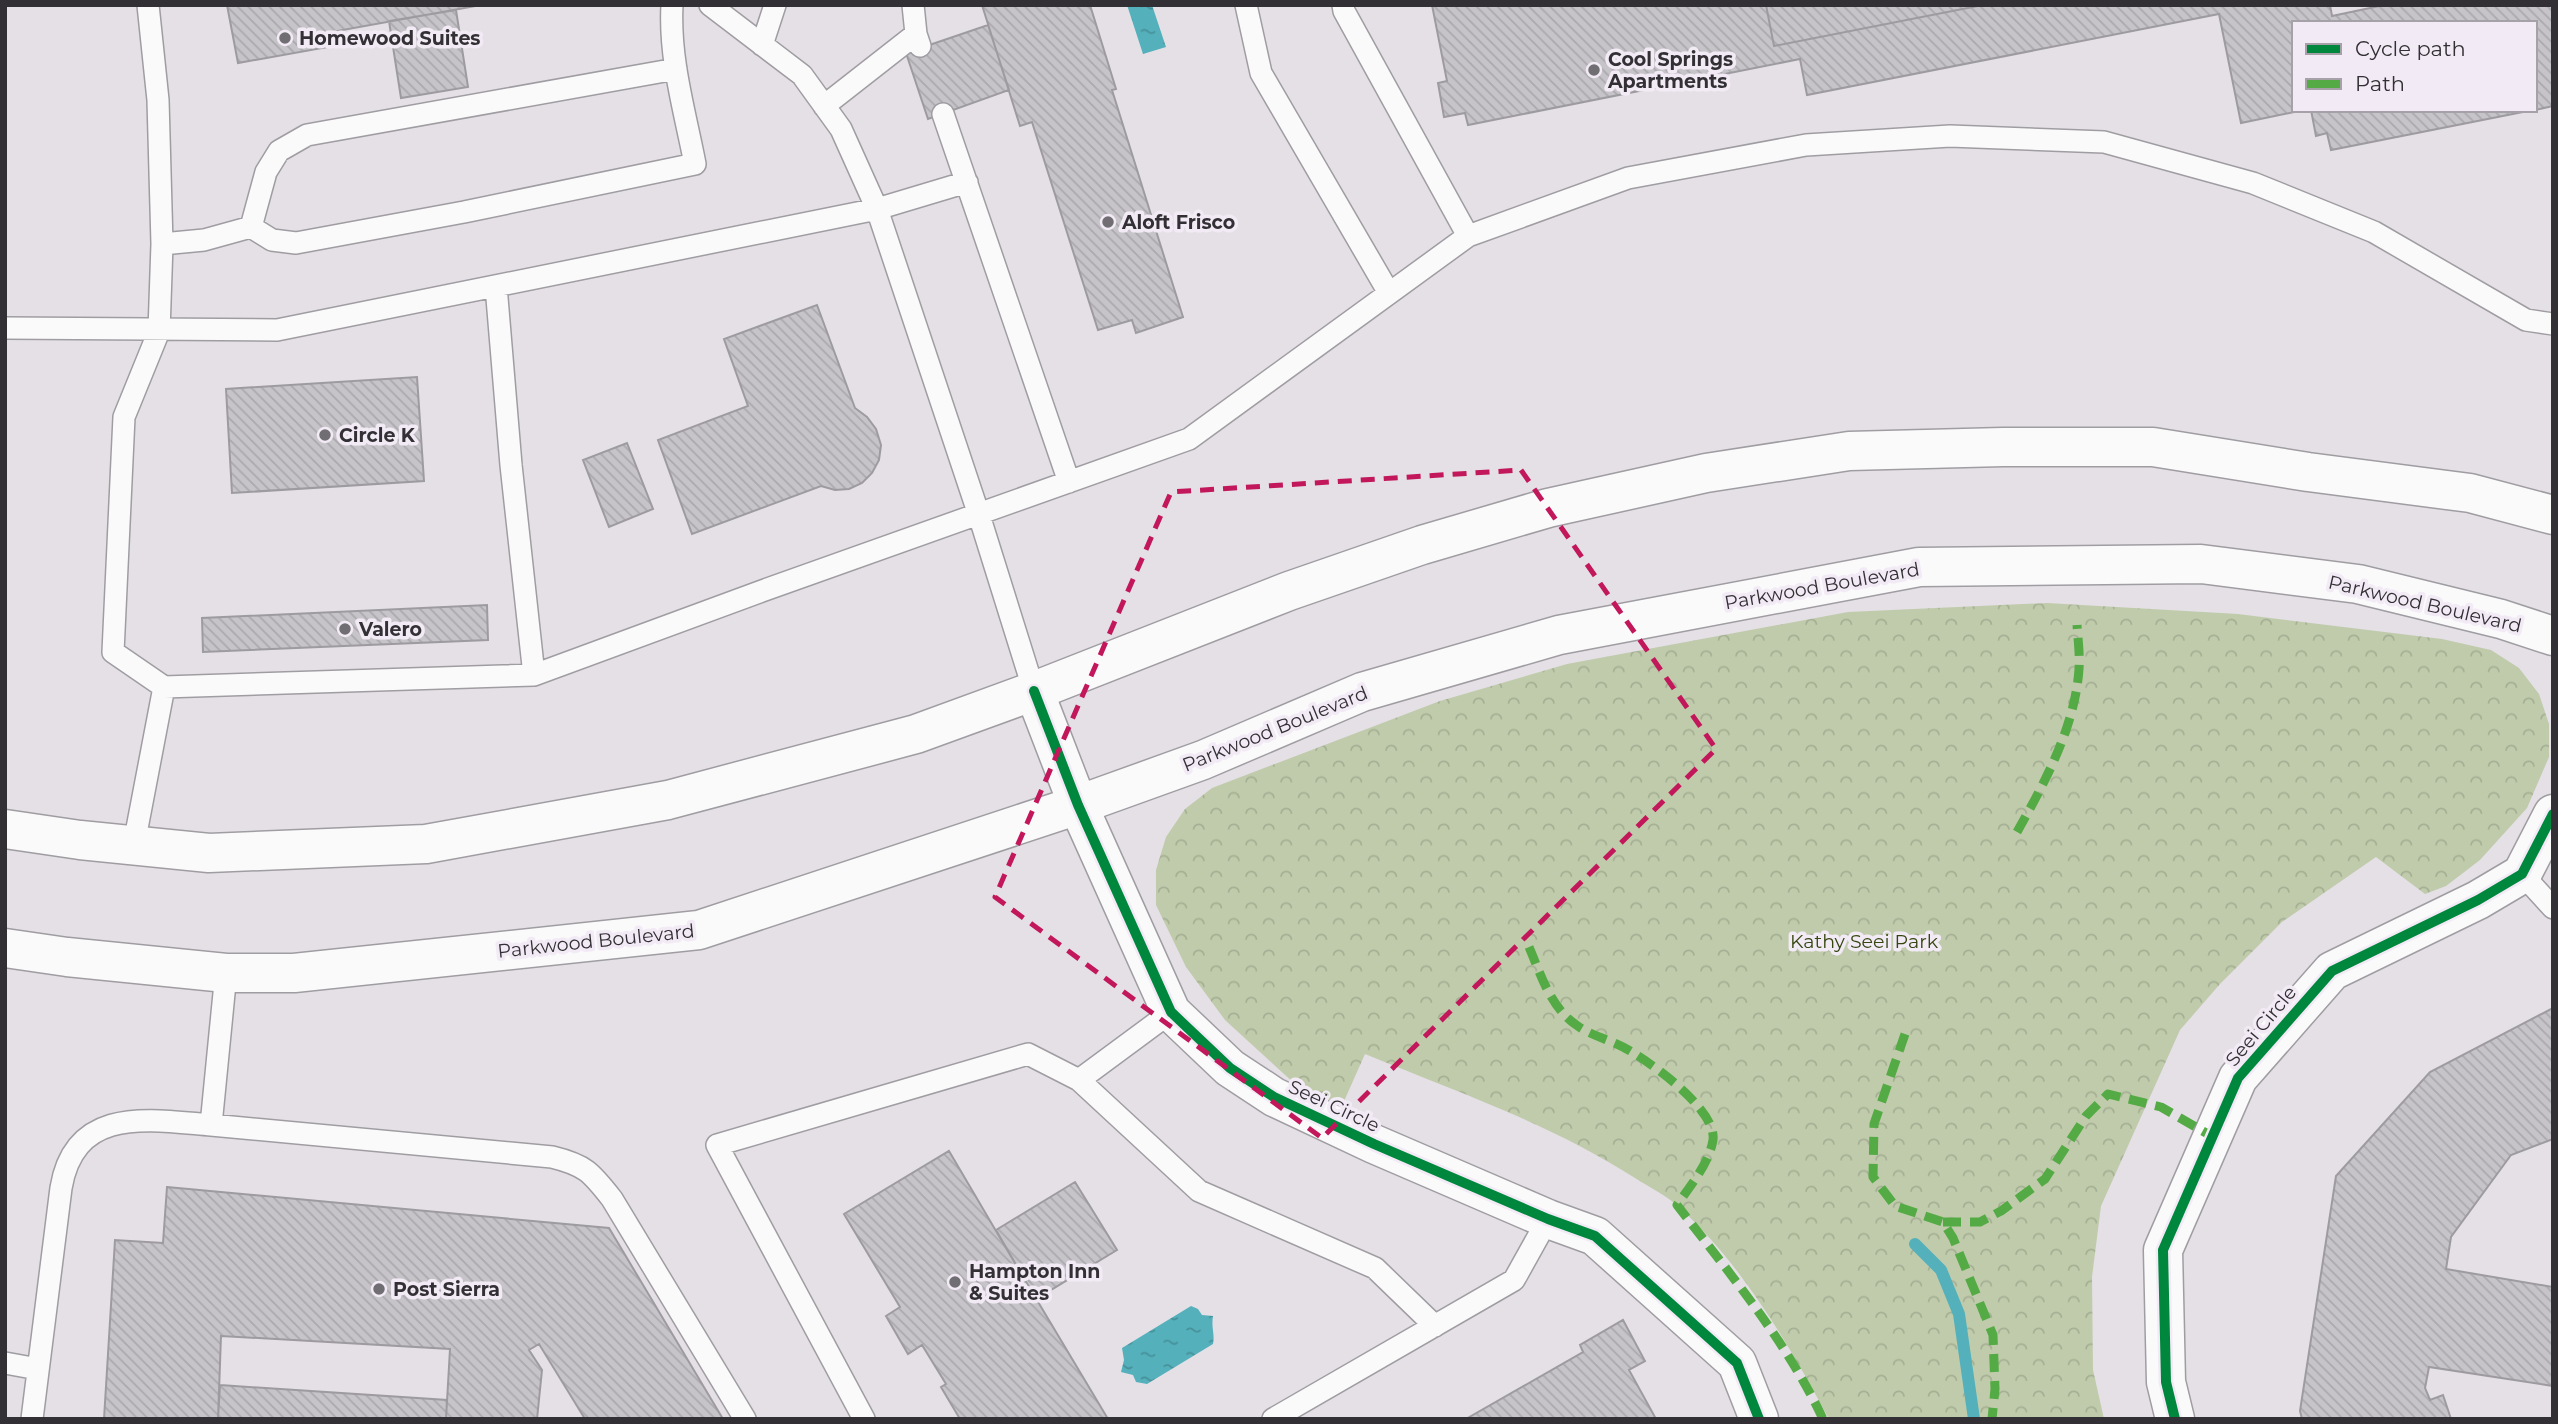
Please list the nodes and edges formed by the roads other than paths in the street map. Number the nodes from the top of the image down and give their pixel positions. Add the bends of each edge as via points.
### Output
1 (148, 5) edge
2 (672, 5) edge
3 (710, 5) edge
4 (775, 5) edge
5 (913, 5) edge
6 (1246, 5) edge
7 (1343, 5) edge
8 (762, 45) junction
9 (676, 69) junction
10 (824, 106) junction
11 (943, 114) dead end
12 (967, 182) junction
13 (877, 209) junction
14 (251, 227) junction
15 (1468, 236) junction
16 (162, 244) junction
17 (496, 286) junction
18 (1389, 293) junction
19 (2553, 324) edge
20 (5, 328) edge
21 (159, 331) junction
22 (1069, 482) junction
23 (979, 515) junction
24 (2553, 515) edge
25 (2553, 636) edge
26 (534, 675) junction
27 (164, 687) junction
28 (1034, 691) junction
29 (1078, 805) junction
30 (2553, 814) edge
31 (5, 829) edge
32 (134, 844) junction
33 (2522, 874) junction
34 (2553, 908) edge
35 (5, 948) edge
36 (226, 974) junction
37 (1171, 1012) junction
38 (1079, 1080) junction
39 (211, 1125) junction
40 (1548, 1219) junction
41 (1435, 1326) junction
42 (5, 1363) edge
43 (38, 1369) junction
44 (32, 1419) edge
45 (745, 1419) edge
46 (864, 1419) edge
47 (1273, 1419) edge
48 (1759, 1419) edge
49 (2175, 1419) edge

1 - 16 lane via 158,100
2 - 9 lane
3 - 8 lane
4 - 8 lane
5 - 10 lane via 918,41
6 - 18 lane via 1261,73
7 - 15 lane
8 - 10 lane via 802,75
9 - 14 lane via 307,135 279,151 266,172
9 - 14 lane via 695,164 296,243 272,240
10 - 13 lane via 841,129
11 - 12 lane
12 - 13 lane
12 - 22 lane
13 - 17 lane
13 - 23 lane
14 - 16 lane via 204,240
15 - 18 lane
15 - 19 lane via 1628,178 1806,145 1950,136 2104,142 2266,187 2374,232 2526,320
16 - 21 lane
17 - 21 lane via 277,330
17 - 26 lane
18 - 22 lane via 1189,439
20 - 21 lane
21 - 27 lane via 124,417 113,652
22 - 23 lane
23 - 26 lane
23 - 28 lane
24 - 28 main road via 2470,493 2153,447 1849,451 1706,473 1548,508 1422,545 1289,591
25 - 29 main road, Parkwood Boulevard via 2358,584 2201,564 1919,567 1559,635 1362,692 1203,760
26 - 27 lane
27 - 32 lane
28 - 29 main road, Seei Circle
28 - 32 main road via 916,734 668,800 426,844 209,853
29 - 36 main road, Parkwood Boulevard via 699,930 294,974
29 - 37 main road, Seei Circle
30 - 33 main road
31 - 32 main road
33 - 34 lane
33 - 49 main road, Seei Circle via 2332,971 2238,1078 2163,1250 2166,1382
35 - 36 main road, Parkwood Boulevard
36 - 39 lane
37 - 38 lane
37 - 40 main road, Seei Circle via 1230,1068 1274,1097
38 - 41 lane via 1199,1191 1375,1268
38 - 46 lane via 1028,1054 717,1145
39 - 43 lane via 126,1120 106,1126 77,1149 63,1178
39 - 45 lane via 573,1162 596,1178 618,1208
40 - 41 lane via 1514,1280
40 - 48 main road, Seei Circle via 1595,1236 1737,1363
41 - 47 lane
42 - 43 lane
43 - 44 lane

